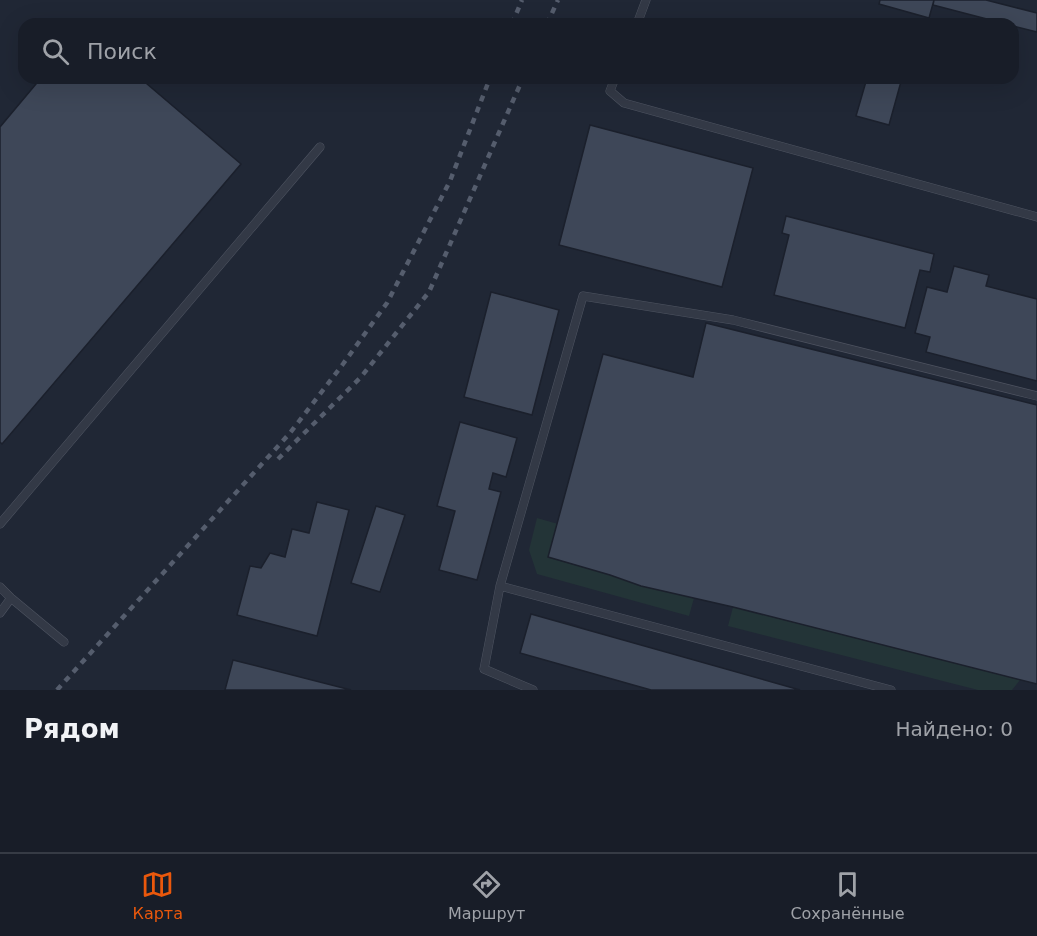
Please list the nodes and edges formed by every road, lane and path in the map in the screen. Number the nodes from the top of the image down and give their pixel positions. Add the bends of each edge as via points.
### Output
1 (646, 0) edge
2 (639, 18) edge
3 (613, 84) edge
4 (320, 147) dead end
5 (1037, 217) edge
6 (1037, 396) edge
7 (0, 524) edge
8 (500, 586) junction
9 (0, 587) edge
10 (11, 598) junction
11 (0, 613) edge
12 (64, 642) dead end
13 (869, 687) edge
14 (533, 690) edge
15 (891, 690) edge

1 - 2 lane
3 - 5 lane via 610,91 624,103
4 - 7 lane
6 - 8 lane via 734,320 583,296
8 - 13 lane
8 - 14 lane via 484,669
9 - 10 lane
10 - 11 lane
10 - 12 lane
13 - 15 lane

